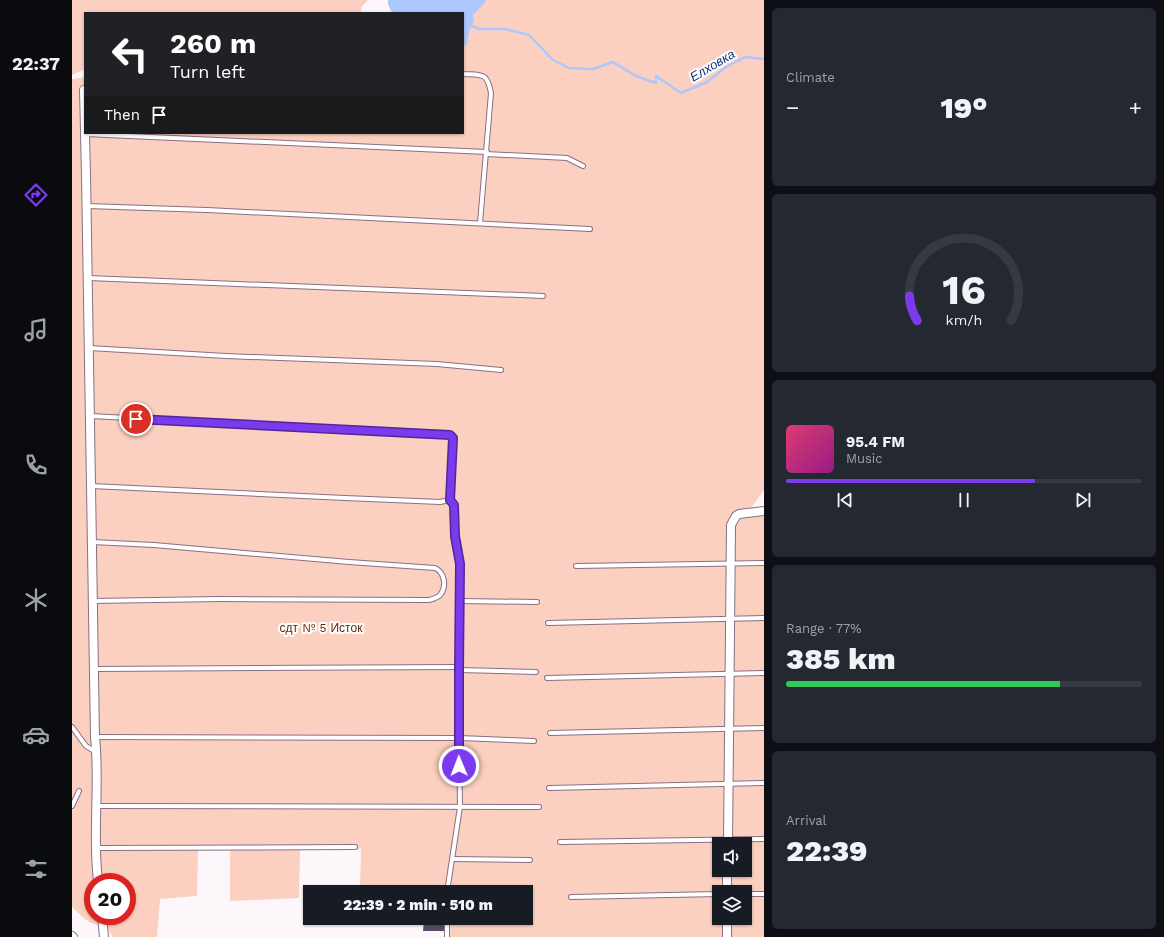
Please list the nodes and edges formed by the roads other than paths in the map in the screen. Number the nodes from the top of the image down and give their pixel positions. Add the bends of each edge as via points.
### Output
1 (464, 74) edge
2 (85, 134) edge
3 (123, 134) edge
4 (487, 153) junction
5 (583, 166) dead end
6 (87, 206) junction
7 (480, 223) junction
8 (590, 229) dead end
9 (88, 278) junction
10 (543, 296) dead end
11 (89, 348) junction
12 (501, 370) dead end
13 (91, 416) junction
14 (91, 486) junction
15 (450, 500) junction
16 (764, 511) edge
17 (91, 542) junction
18 (764, 563) edge
19 (731, 564) junction
20 (576, 566) dead end
21 (92, 601) junction
22 (460, 601) junction
23 (537, 602) dead end
24 (764, 618) edge
25 (730, 619) junction
26 (548, 623) dead end
27 (93, 669) junction
28 (459, 669) junction
29 (536, 672) dead end
30 (764, 673) edge
31 (730, 674) junction
32 (547, 678) dead end
33 (72, 726) edge
34 (764, 728) edge
35 (729, 729) junction
36 (550, 733) dead end
37 (95, 737) junction
38 (459, 738) junction
39 (534, 741) dead end
40 (97, 752) junction
41 (764, 783) edge
42 (728, 784) junction
43 (549, 788) dead end
44 (79, 791) dead end
45 (72, 806) edge
46 (97, 806) junction
47 (460, 807) junction
48 (539, 808) dead end
49 (728, 837) edge
50 (764, 839) edge
51 (752, 840) edge
52 (560, 842) dead end
53 (712, 842) edge
54 (355, 847) dead end
55 (96, 848) junction
56 (453, 859) junction
57 (530, 860) dead end
58 (97, 873) edge
59 (448, 885) edge
60 (712, 894) edge
61 (752, 894) edge
62 (764, 894) edge
63 (571, 897) dead end
64 (103, 925) edge
65 (447, 925) edge
66 (727, 925) edge
67 (104, 937) edge
68 (447, 937) edge
69 (727, 937) edge

1 - 4 lane via 485,76 490,85
2 - 6 street
3 - 4 lane
4 - 5 lane via 567,158
4 - 7 lane
6 - 7 lane
6 - 9 street
7 - 8 lane
9 - 10 lane
9 - 11 street
11 - 12 lane via 436,364
11 - 13 street
13 - 14 street
13 - 15 lane via 450,435 453,438
14 - 15 lane via 440,502
14 - 17 street
15 - 22 lane via 454,505 455,536 460,564
16 - 19 street via 739,514 734,519 731,525
17 - 21 street
17 - 21 lane via 435,568 444,579 441,594 430,600
18 - 19 lane
19 - 20 lane
19 - 25 street
21 - 27 street
22 - 23 lane
22 - 28 lane
24 - 25 lane
25 - 26 lane
25 - 31 street
27 - 28 lane
27 - 37 street
28 - 29 lane
28 - 38 lane
30 - 31 lane
31 - 32 lane
31 - 35 street
33 - 40 lane via 86,746
34 - 35 lane
35 - 36 lane
35 - 42 street
37 - 38 lane
37 - 40 street
38 - 39 lane
38 - 47 lane
40 - 46 street
41 - 42 lane
42 - 43 lane
42 - 49 street
44 - 45 lane
46 - 47 lane
46 - 55 street
47 - 48 lane
47 - 56 lane
50 - 51 lane
52 - 53 lane
54 - 55 lane
55 - 58 street
56 - 57 lane
56 - 59 lane
60 - 63 lane
61 - 62 lane
64 - 67 street
65 - 68 lane
66 - 69 street

